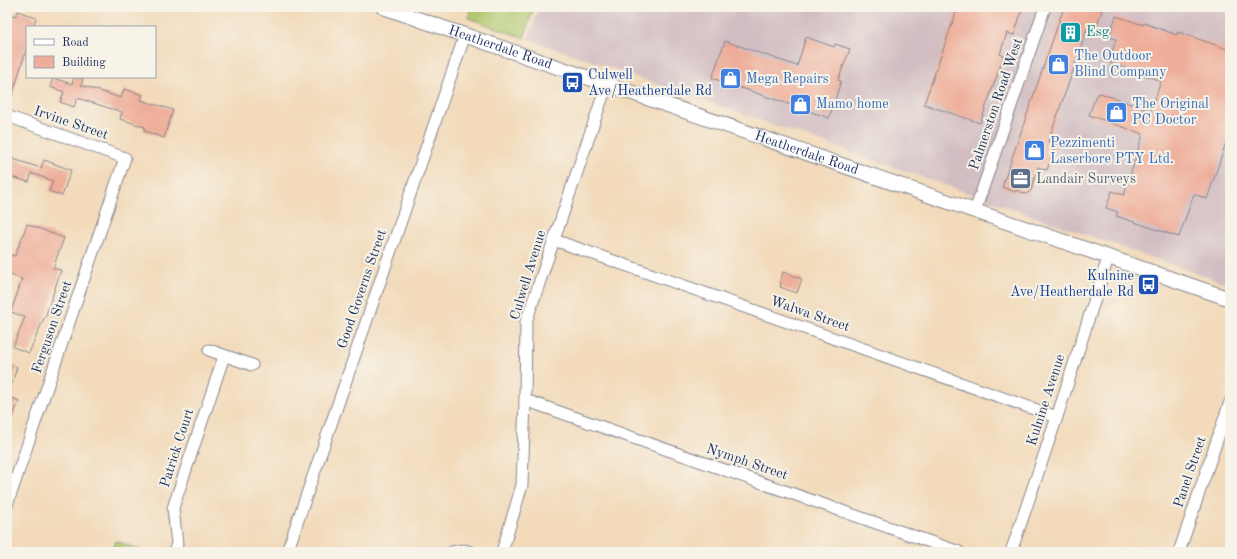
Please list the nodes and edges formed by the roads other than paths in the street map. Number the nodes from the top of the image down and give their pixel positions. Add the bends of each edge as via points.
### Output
1 (383, 7) edge
2 (1045, 7) edge
3 (465, 35) junction
4 (607, 84) junction
5 (7, 116) edge
6 (125, 158) joint
7 (975, 211) junction
8 (554, 240) junction
9 (1108, 258) junction
10 (1230, 300) edge
11 (209, 350) dead end
12 (224, 356) junction
13 (252, 365) dead end
14 (525, 400) junction
15 (1230, 402) edge
16 (1057, 417) junction
17 (7, 505) edge
18 (174, 552) edge
19 (286, 552) edge
20 (452, 552) edge
21 (471, 552) edge
22 (502, 552) edge
23 (959, 552) edge
24 (1010, 552) edge
25 (1179, 552) edge

1 - 3 main road, Heatherdale Road
2 - 7 street, Palmerston Road West
3 - 4 main road, Heatherdale Road
3 - 19 street, Good Governs Street
4 - 7 main road, Heatherdale Road
4 - 8 street, Culwell Avenue
5 - 6 street, Irvine Street
6 - 17 street, Ferguson Street
7 - 9 main road, Heatherdale Road
8 - 14 street, Culwell Avenue via 526,322
8 - 16 street, Walwa Street
9 - 10 main road, Heatherdale Road
9 - 16 street, Kulnine Avenue
11 - 12 street
12 - 13 street
12 - 18 street, Patrick Court via 173,508 176,544
14 - 22 street, Culwell Avenue via 522,484
14 - 23 street, Nymph Street
15 - 25 street, Panel Street
16 - 24 street, Kulnine Avenue
20 - 21 street

